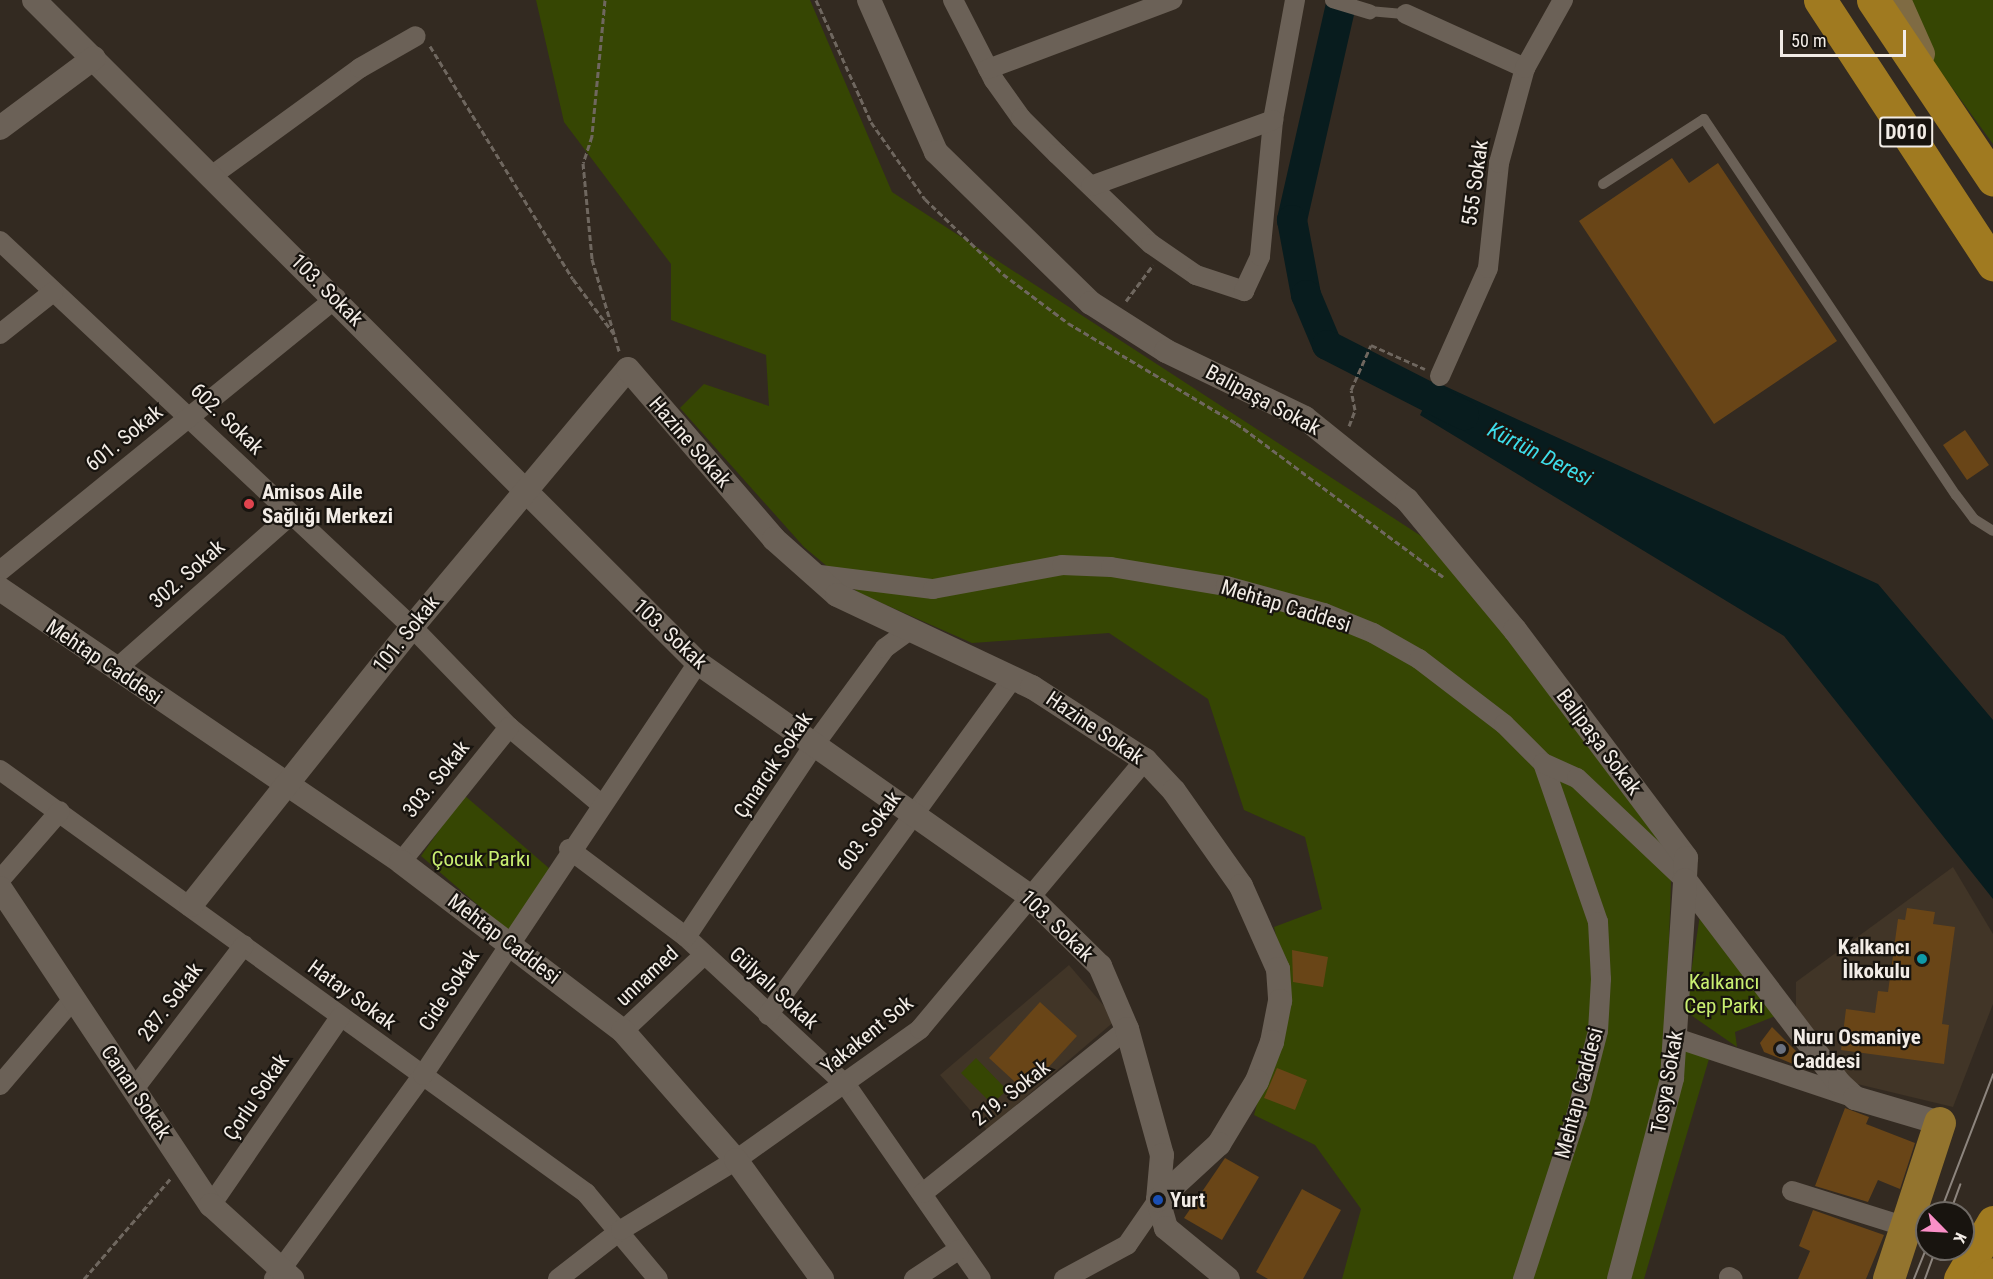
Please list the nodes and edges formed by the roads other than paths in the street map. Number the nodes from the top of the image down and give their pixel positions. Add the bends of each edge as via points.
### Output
1 (33, 0) edge
2 (869, 0) edge
3 (953, 0) edge
4 (1172, 0) edge
5 (1295, 0) edge
6 (1332, 0) edge
7 (1563, 0) edge
8 (1820, 0) edge
9 (1873, 0) edge
10 (1897, 0) edge
11 (1369, 12) joint
12 (1406, 14) joint
13 (416, 36) road end
14 (94, 58) junction
15 (1525, 68) junction
16 (988, 69) junction
17 (1942, 103) junction
18 (1273, 120) junction
19 (0, 128) edge
20 (210, 177) junction
21 (1993, 179) edge
22 (1603, 184) dead end
23 (1091, 186) junction
24 (0, 241) edge
25 (1993, 264) edge
26 (53, 292) junction
27 (336, 298) junction
28 (0, 334) edge
29 (628, 369) joint
30 (1440, 376) road end
31 (190, 416) junction
32 (524, 492) junction
33 (291, 515) junction
34 (1993, 531) edge
35 (0, 571) edge
36 (812, 574) junction
37 (0, 590) edge
38 (412, 627) junction
39 (911, 629) junction
40 (698, 663) junction
41 (115, 670) junction
42 (1013, 678) junction
43 (509, 727) junction
44 (814, 745) junction
45 (1145, 760) junction
46 (1543, 764) junction
47 (0, 770) edge
48 (284, 783) junction
49 (602, 805) junction
50 (60, 811) junction
51 (911, 812) junction
52 (569, 849) junction
53 (401, 862) junction
54 (0, 880) edge
55 (1685, 880) junction
56 (0, 888) edge
57 (1029, 896) junction
58 (191, 905) junction
59 (686, 937) junction
60 (509, 941) junction
61 (244, 945) junction
62 (703, 956) junction
63 (74, 998) junction
64 (768, 1015) junction
65 (340, 1017) junction
66 (1127, 1029) junction
67 (623, 1031) junction
68 (1676, 1038) junction
69 (423, 1075) junction
70 (0, 1085) edge
71 (846, 1085) junction
72 (135, 1089) junction
73 (1855, 1098) junction
74 (1940, 1124) joint
75 (736, 1160) junction
76 (1792, 1191) dead end
77 (923, 1193) junction
78 (1158, 1200) junction
79 (211, 1205) junction
80 (1993, 1221) edge
81 (1906, 1227) junction
82 (621, 1230) junction
83 (958, 1250) junction
84 (1993, 1274) edge
85 (283, 1276) edge
86 (558, 1279) edge
87 (658, 1279) edge
88 (822, 1279) edge
89 (914, 1279) edge
90 (981, 1279) edge
91 (1064, 1279) edge
92 (1228, 1279) edge
93 (1523, 1279) edge
94 (1620, 1279) edge
95 (1889, 1279) edge
96 (1960, 1279) edge
97 (1989, 1279) edge

1 - 14 street, 103. Sokak
2 - 55 street, Balipaşa Sokak via 936,152 1113,318 1166,351 1305,418 1407,500 1515,630 1686,858
3 - 16 street
4 - 16 street
5 - 18 street
6 - 11 street
7 - 15 street, 555 Sokak
8 - 25 highway, D010
9 - 17 highway, D010
10 - 17 main road
11 - 12 lane
12 - 15 street
13 - 20 street via 360,68
14 - 19 street
14 - 20 street, 103. Sokak
15 - 30 street, 555 Sokak via 1498,163 1488,268
16 - 23 street via 1021,118
17 - 21 highway, D010
18 - 23 street
18 - 23 street via 1260,256 1244,291 1196,275 1162,252
20 - 27 street, 103. Sokak
22 - 34 lane via 1704,119 1956,495 1974,519
24 - 26 street, 602. Sokak
26 - 28 street
26 - 31 street, 602. Sokak
27 - 31 street, 601. Sokak
27 - 32 street, 103. Sokak
29 - 32 street, 101. Sokak
29 - 36 street, Hazine Sokak via 774,539
31 - 33 street, 602. Sokak
31 - 35 street, 601. Sokak
32 - 38 street, 101. Sokak
32 - 40 street, 103. Sokak
33 - 38 street, 602. Sokak
33 - 41 street, 302. Sokak
36 - 39 street, Hazine Sokak via 864,610
36 - 46 street, Mehtap Caddesi via 933,589 1062,565 1111,567 1226,586 1324,613 1383,639 1465,691
37 - 41 street, Mehtap Caddesi
38 - 43 street, 602. Sokak
38 - 48 street, 101. Sokak
39 - 42 street, Hazine Sokak
39 - 44 street, Çınarcık Sokak via 885,648
40 - 44 street, 103. Sokak
40 - 49 street, Cide Sokak
41 - 48 street, Mehtap Caddesi
42 - 45 street, Hazine Sokak
42 - 51 street, 603. Sokak
43 - 49 street, 602. Sokak
43 - 53 street, 303. Sokak
44 - 51 street, 103. Sokak
44 - 59 street, Çınarcık Sokak
45 - 57 street, Yakakent Sok
45 - 78 street, Hazine Sokak via 1174,790 1241,886 1278,969 1280,1001 1257,1081 1219,1144
46 - 55 street, Balipaşa Sokak via 1577,778
46 - 93 street, Mehtap Caddesi via 1598,922 1601,979 1598,1031 1577,1113
47 - 50 street, Hatay Sokak
48 - 53 street, Mehtap Caddesi
48 - 58 street, 101. Sokak
49 - 52 street, Cide Sokak
50 - 54 street
50 - 58 street, Hatay Sokak
51 - 57 street, 103. Sokak
51 - 64 street, 603. Sokak
52 - 59 street, Gülyalı Sokak
52 - 60 street, Cide Sokak
53 - 60 street, Mehtap Caddesi
55 - 68 street, Tosya Sokak
55 - 73 street, Balipaşa Sokak
56 - 63 street, Canan Sokak
57 - 66 street, 103. Sokak via 1100,966
57 - 71 street, Yakakent Sok via 920,1029
58 - 61 street, Hatay Sokak
59 - 62 street, Gülyalı Sokak
60 - 67 street, Mehtap Caddesi
60 - 69 street, Cide Sokak
61 - 65 street, Hatay Sokak
61 - 72 street, 287. Sokak
62 - 64 street, Gülyalı Sokak
62 - 67 street, unnamed
63 - 70 street
63 - 72 street, Canan Sokak
64 - 71 street, Gülyalı Sokak
65 - 69 street, Hatay Sokak
65 - 79 street, Çorlu Sokak
66 - 77 street, 219. Sokak
66 - 78 street, 103. Sokak via 1162,1155
67 - 75 street, Mehtap Caddesi
68 - 73 street
68 - 94 street, Tosya Sokak via 1672,1078
69 - 82 street, Hatay Sokak via 586,1193
69 - 85 street, Cide Sokak
71 - 75 street, Yakakent Sok
71 - 77 street, Gülyalı Sokak
72 - 79 street, Canan Sokak
73 - 74 street
74 - 81 main road
75 - 82 street, Yakakent Sok
75 - 88 street, Mehtap Caddesi
76 - 81 street
77 - 83 street, Gülyalı Sokak
78 - 91 street, Hazine Sokak via 1127,1245
78 - 92 street, 103. Sokak via 1166,1228
79 - 85 street, Canan Sokak
80 - 96 highway
81 - 95 main road
82 - 86 street, Yakakent Sok
82 - 87 street, Hatay Sokak
83 - 89 street
83 - 90 street, Gülyalı Sokak
84 - 97 highway

